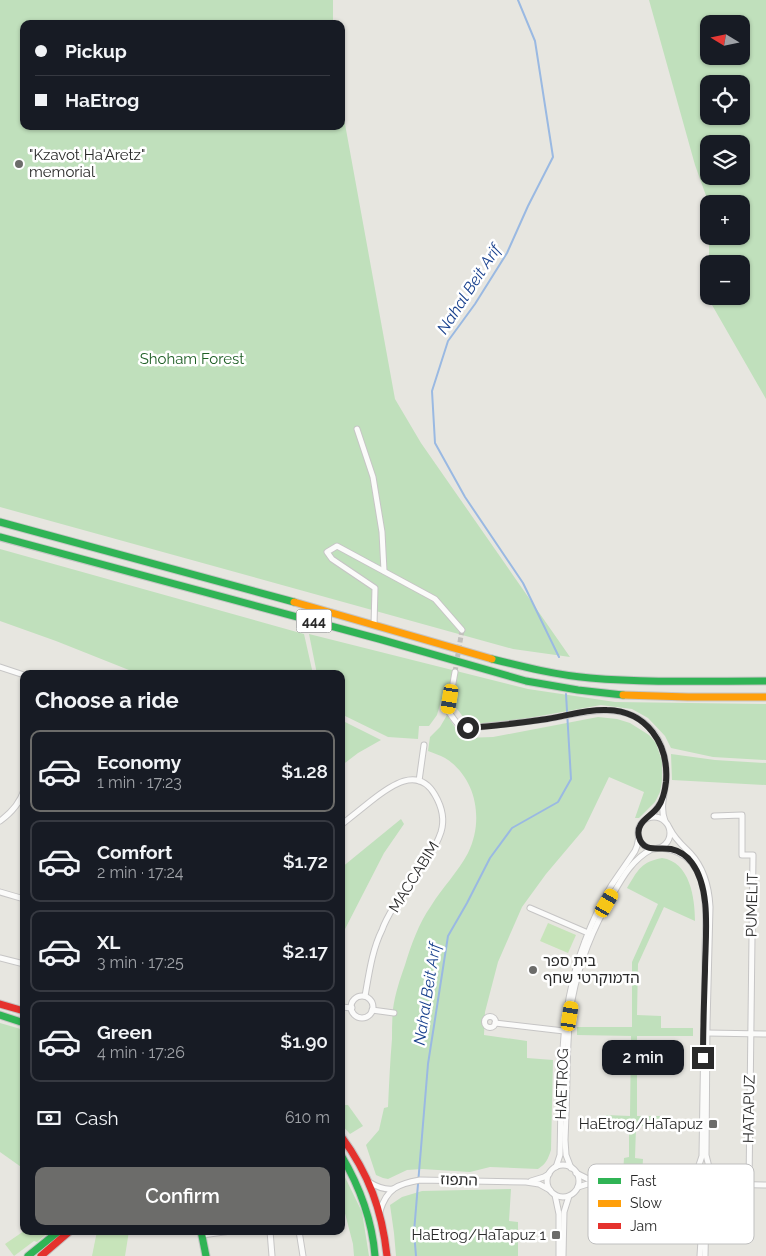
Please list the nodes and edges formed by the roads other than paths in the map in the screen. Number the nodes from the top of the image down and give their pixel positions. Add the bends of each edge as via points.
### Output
1 (358, 429) dead end
2 (0, 522) edge
3 (0, 537) edge
4 (384, 571) junction
5 (374, 626) junction
6 (462, 630) dead end
7 (0, 666) edge
8 (455, 672) tunnel mouth
9 (20, 674) edge
10 (766, 681) edge
11 (766, 697) edge
12 (424, 745) dead end
13 (419, 781) junction
14 (663, 799) junction
15 (20, 801) edge
16 (714, 816) dead end
17 (648, 818) junction
18 (0, 821) edge
19 (665, 821) junction
20 (345, 822) edge
21 (670, 829) junction
22 (639, 837) junction
23 (658, 848) junction
24 (652, 849) junction
25 (0, 892) edge
26 (20, 897) edge
27 (530, 908) dead end
28 (588, 933) junction
29 (0, 958) edge
30 (20, 963) edge
31 (365, 996) junction
32 (0, 1004) edge
33 (345, 1007) edge
34 (352, 1008) junction
35 (20, 1010) edge
36 (372, 1010) junction
37 (394, 1013) dead end
38 (0, 1015) edge
39 (20, 1022) edge
40 (495, 1023) dead end
41 (564, 1031) junction
42 (707, 1033) junction
43 (750, 1034) junction
44 (766, 1034) edge
45 (345, 1142) edge
46 (345, 1161) edge
47 (699, 1164) edge
48 (708, 1164) edge
49 (749, 1164) edge
50 (556, 1167) junction
51 (571, 1168) junction
52 (576, 1173) junction
53 (549, 1174) junction
54 (588, 1179) edge
55 (369, 1182) junction
56 (526, 1182) junction
57 (588, 1184) edge
58 (395, 1188) junction
59 (578, 1188) junction
60 (550, 1190) junction
61 (554, 1195) junction
62 (569, 1196) junction
63 (380, 1212) junction
64 (54, 1235) edge
65 (66, 1235) edge
66 (201, 1235) edge
67 (270, 1235) edge
68 (300, 1235) edge
69 (28, 1256) edge
70 (41, 1256) edge
71 (206, 1256) edge
72 (272, 1256) edge
73 (303, 1256) edge
74 (375, 1256) edge
75 (387, 1256) edge
76 (561, 1256) edge

1 - 4 street via 373,477 382,532
2 - 5 main road, 444
3 - 11 main road, 444 via 526,681 608,694
4 - 5 street via 338,546 327,552 332,559 375,588
4 - 6 street via 435,600
5 - 10 main road, 444 via 550,673 626,680
7 - 9 street
8 - 14 street via 448,712 462,727 493,726 605,710 634,716 654,733 663,751 666,767
12 - 13 street
13 - 20 street via 402,781 389,787
13 - 31 street, MACCABIM via 434,792 441,806 442,830 381,930
14 - 17 street
14 - 19 street
15 - 18 street
16 - 43 street, PUMELIT via 742,815 742,855 752,855
17 - 19 street via 655,816
17 - 22 street via 640,824
19 - 21 street
21 - 23 street via 668,840
21 - 42 street via 700,868 709,893
22 - 24 street
22 - 28 street, HAETROG via 635,851 610,888
23 - 24 street
23 - 47 street via 672,850 688,858 700,877 705,902
24 - 51 street, HAETROG via 633,862 607,903 586,948 576,982 569,1030 565,1140
25 - 26 street
27 - 28 street
28 - 41 street, HAETROG via 572,982
29 - 30 street
31 - 34 street via 355,999
31 - 36 street via 372,1001
32 - 35 main road
33 - 34 street
34 - 36 street via 361,1018
36 - 37 street
38 - 39 main road
40 - 41 street
41 - 50 street, HAETROG via 560,1155
42 - 43 street
42 - 48 street
43 - 44 street
43 - 49 street, HATAPUZ
45 - 55 main road
46 - 74 main road via 365,1201 372,1225
50 - 51 street
50 - 53 street
51 - 52 street
52 - 54 street
52 - 59 street
53 - 56 street, התפוז
53 - 60 street via 547,1184
55 - 58 street via 379,1188
55 - 63 main road
56 - 58 street, התפוז via 420,1180
56 - 60 street, התפוז
57 - 59 street
58 - 63 street via 388,1193
59 - 62 street
60 - 61 street
61 - 62 street
61 - 76 street via 559,1214
62 - 76 street via 564,1212
63 - 75 main road
64 - 69 main road
65 - 70 main road
66 - 71 main road
67 - 72 street
68 - 73 street

